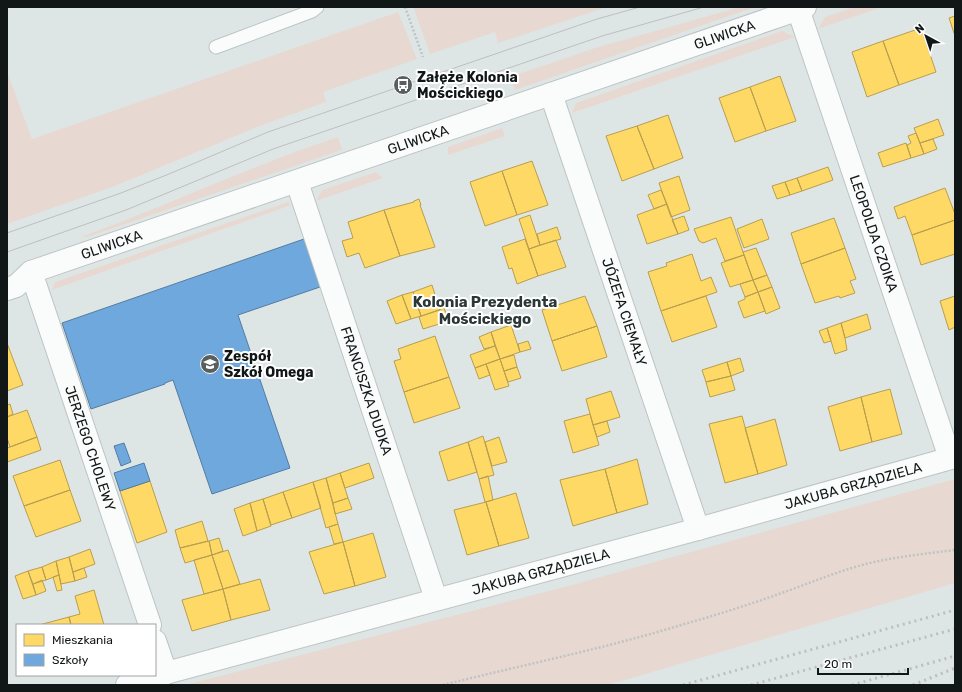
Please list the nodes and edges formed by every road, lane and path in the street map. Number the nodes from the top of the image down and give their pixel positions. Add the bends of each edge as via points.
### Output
1 (317, 7) edge
2 (405, 7) edge
3 (801, 8) edge
4 (216, 47) dead end
5 (423, 57) dead end
6 (551, 94) junction
7 (297, 182) junction
8 (7, 270) edge
9 (31, 272) junction
10 (7, 289) edge
11 (952, 458) edge
12 (698, 529) junction
13 (955, 550) edge
14 (436, 599) junction
15 (150, 624) edge
16 (156, 644) edge
17 (166, 673) junction
18 (127, 685) edge
19 (443, 685) edge

1 - 4 lane
2 - 5 path
3 - 6 street, GLIWICKA
3 - 11 street, LEOPOLDA CZOIKA
6 - 7 street, GLIWICKA
6 - 12 street, JÓZEFA CIEMAŁY
7 - 9 street, GLIWICKA
7 - 14 street, FRANCISZKA DUDKA
8 - 9 street, GLIWICKA
9 - 10 street, GLIWICKA via 16,286
9 - 15 street, JERZEGO CHOLEWY
11 - 12 street, JAKUBA GRZĄDZIELA
12 - 14 street, JAKUBA GRZĄDZIELA
13 - 19 path via 863,565 776,595 625,641
14 - 17 street, JAKUBA GRZĄDZIELA
16 - 17 street
17 - 18 street, JAKUBA GRZĄDZIELA

